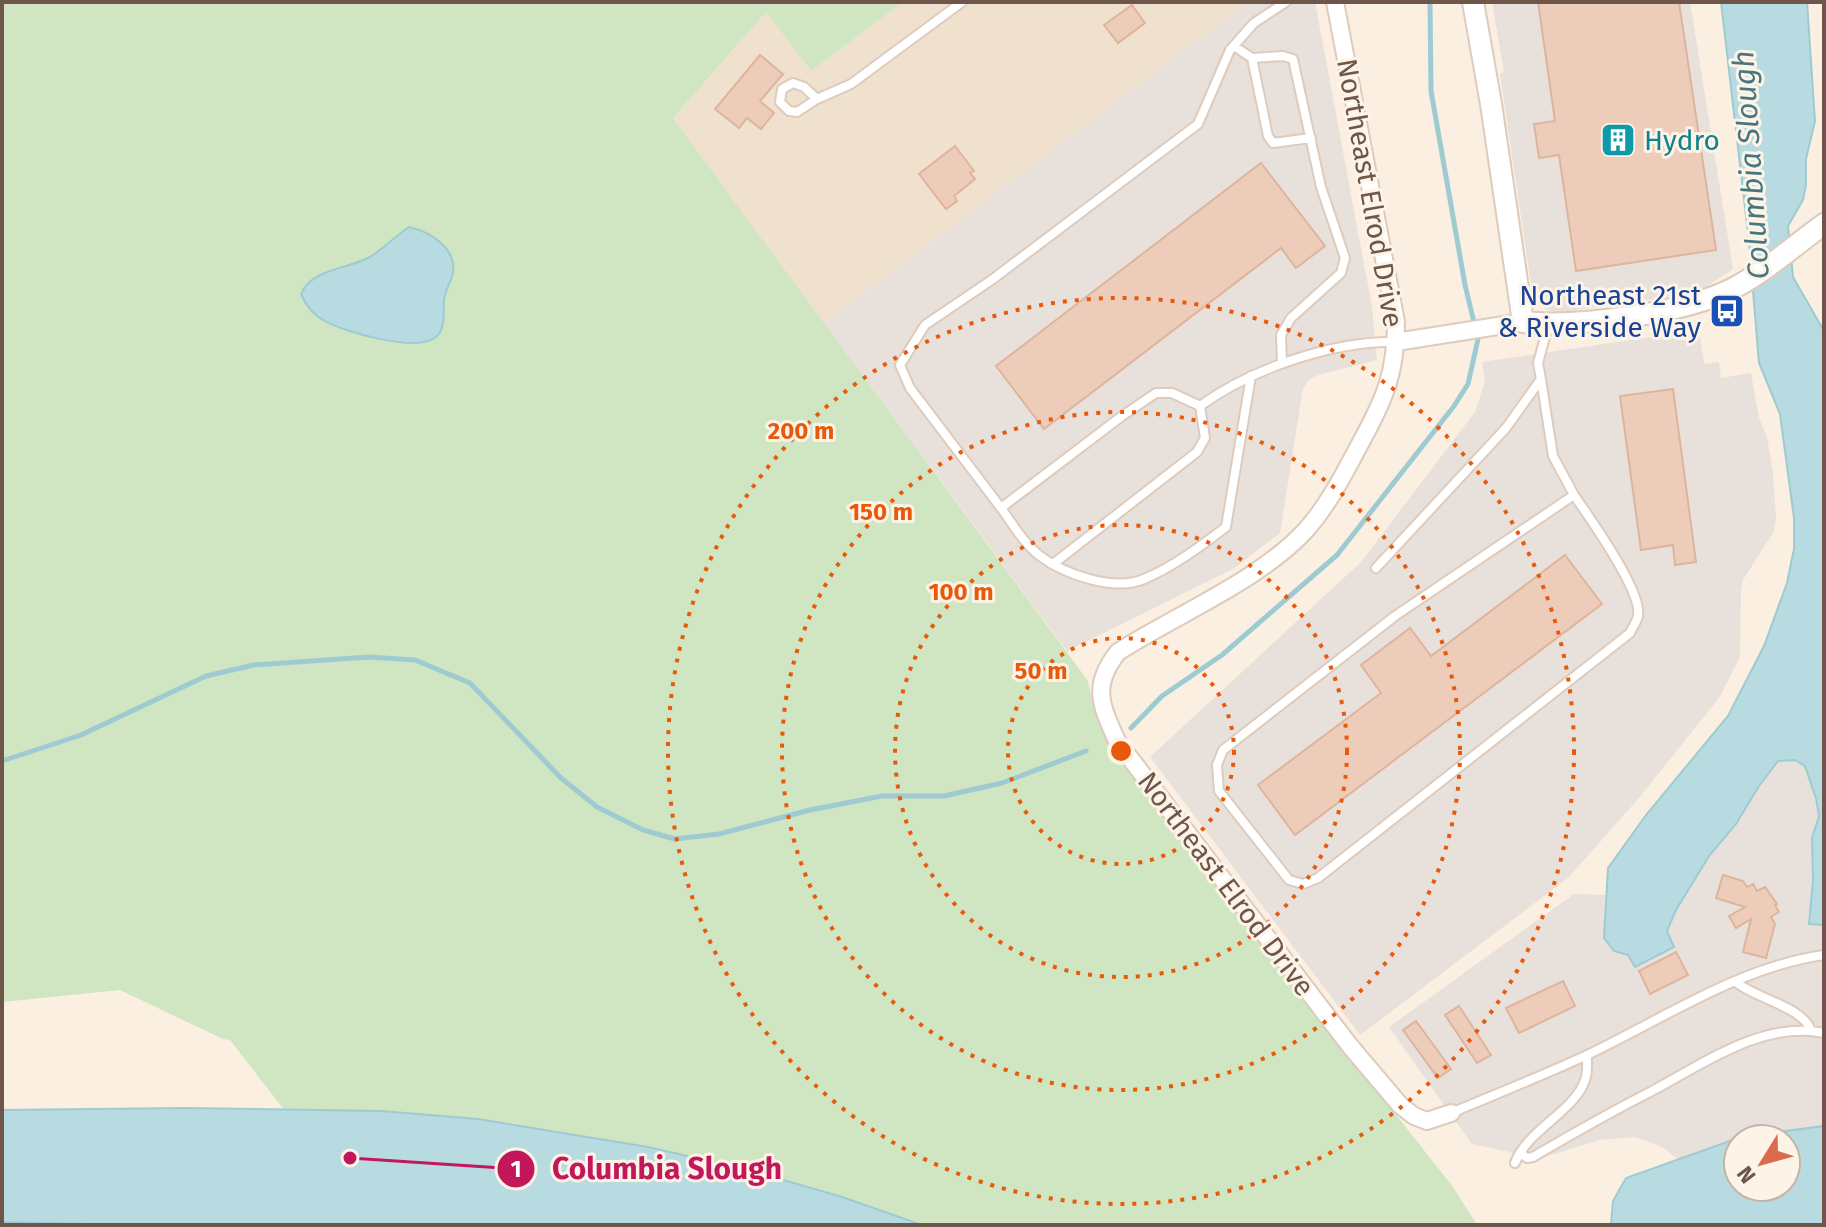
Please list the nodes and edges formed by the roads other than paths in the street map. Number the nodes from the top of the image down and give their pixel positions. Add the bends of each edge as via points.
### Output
1 (962, 2) edge
2 (1286, 2) edge
3 (1335, 2) edge
4 (1473, 2) edge
5 (1234, 46) junction
6 (1252, 58) junction
7 (817, 99) dead end
8 (1311, 138) junction
9 (1824, 224) edge
10 (1513, 323) junction
11 (1548, 325) junction
12 (1396, 342) junction
13 (1282, 363) junction
14 (1251, 376) junction
15 (1541, 379) junction
16 (1200, 406) junction
17 (1574, 495) junction
18 (1001, 508) junction
19 (1053, 564) junction
20 (1376, 568) dead end
21 (1824, 955) edge
22 (1736, 982) junction
23 (1811, 1031) junction
24 (1824, 1033) edge
25 (1587, 1055) junction
26 (1451, 1113) joint
27 (1520, 1153) junction
28 (1515, 1163) dead end

1 - 7 lane via 851,84
2 - 5 lane via 1254,23
3 - 12 street, Northeast Elrod Drive
4 - 10 street via 1491,104
5 - 6 lane
5 - 18 lane via 1198,124 925,325 900,365 910,388
6 - 8 lane via 1293,59
6 - 8 lane via 1273,143
8 - 13 lane via 1345,258 1341,273 1291,318 1281,335
9 - 11 street via 1747,280 1711,298 1672,309
10 - 11 street
10 - 12 street
11 - 15 lane via 1538,363
12 - 13 lane via 1369,342
12 - 26 street, Northeast Elrod Drive via 1380,406 1304,531 1260,569 1118,652 1103,673 1100,697 1117,741 1350,1046 1414,1116 1427,1121
13 - 14 lane
14 - 16 lane
14 - 19 lane via 1226,527 1142,580 1121,584
15 - 17 lane via 1553,456
15 - 20 lane via 1506,428
16 - 18 lane via 1172,393 1156,393
16 - 19 lane via 1205,438 1197,452
17 - 17 lane via 1395,616 1223,750 1217,765 1219,791 1289,880 1303,884 1318,878 1630,633 1639,614 1634,593
18 - 19 lane via 1037,554
21 - 22 lane
22 - 23 lane via 1794,1013
22 - 25 lane
23 - 24 lane
23 - 27 lane via 1732,1048 1533,1157
25 - 26 lane
25 - 27 lane via 1586,1080 1576,1095
27 - 28 lane

